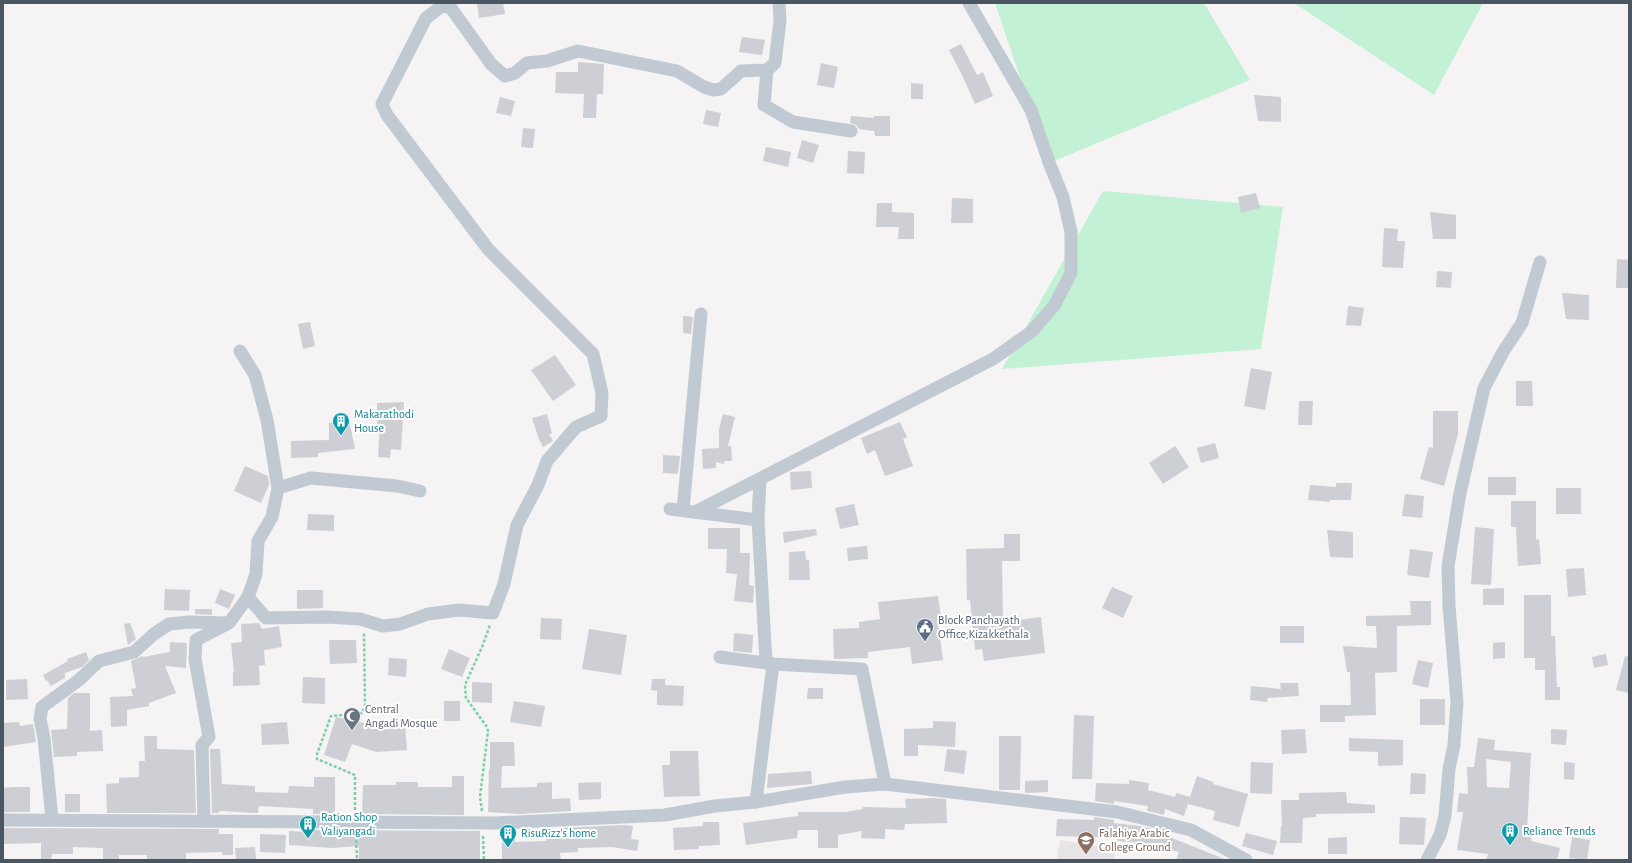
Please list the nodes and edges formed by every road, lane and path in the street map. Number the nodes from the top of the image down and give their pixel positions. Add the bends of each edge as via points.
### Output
1 (779, 3) edge
2 (969, 3) edge
3 (767, 70) junction
4 (851, 131) dead end
5 (1540, 262) dead end
6 (702, 314) dead end
7 (240, 351) dead end
8 (760, 480) junction
9 (278, 488) junction
10 (420, 491) dead end
11 (670, 509) dead end
12 (689, 511) junction
13 (758, 520) junction
14 (248, 597) junction
15 (493, 613) junction
16 (364, 620) junction
17 (229, 623) junction
18 (720, 657) dead end
19 (770, 663) junction
20 (884, 784) junction
21 (756, 802) junction
22 (52, 819) junction
23 (3, 820) edge
24 (204, 821) junction
25 (355, 822) junction
26 (483, 824) junction
27 (357, 860) edge
28 (484, 860) edge
29 (1246, 860) edge
30 (1427, 860) edge

1 - 3 street via 777,54 775,63
2 - 8 street via 1031,110 1063,197 1071,232 1071,273 1054,306 1031,332 993,360
3 - 4 street via 764,105 793,122
3 - 15 street via 741,71 721,89 713,90 696,84 677,71 578,51 547,61 527,63 515,73 505,76 491,64 451,8 442,6 426,18 386,93 382,104 387,115 488,249 593,354 602,393 601,416 576,427 547,461 538,485 517,525 504,584
5 - 30 street via 1522,323 1484,388 1460,493 1448,566 1457,702 1454,745 1449,768 1445,816 1440,835
6 - 12 street
7 - 9 street via 255,375 268,427
8 - 12 street
8 - 13 street
9 - 10 street via 311,478 397,486
9 - 14 street via 272,517 258,541 256,574
11 - 12 street
12 - 13 street
13 - 19 street
14 - 16 street via 266,618 327,617
14 - 17 street
15 - 16 street via 459,610 428,614 400,624 383,626
15 - 26 path via 465,686 466,698 488,731 480,797
16 - 25 path via 365,705 362,713 331,716 317,754 317,759 355,776
17 - 22 street via 169,624 134,652 99,662 42,707 40,719
17 - 24 street via 196,640 195,659 209,737 202,745
18 - 19 street
19 - 20 street via 862,669
19 - 21 street
20 - 21 street via 845,787
20 - 29 street via 1118,812 1192,830
21 - 26 street via 665,815
22 - 23 street
22 - 24 street
24 - 25 street
25 - 26 street
25 - 27 path
26 - 28 path

